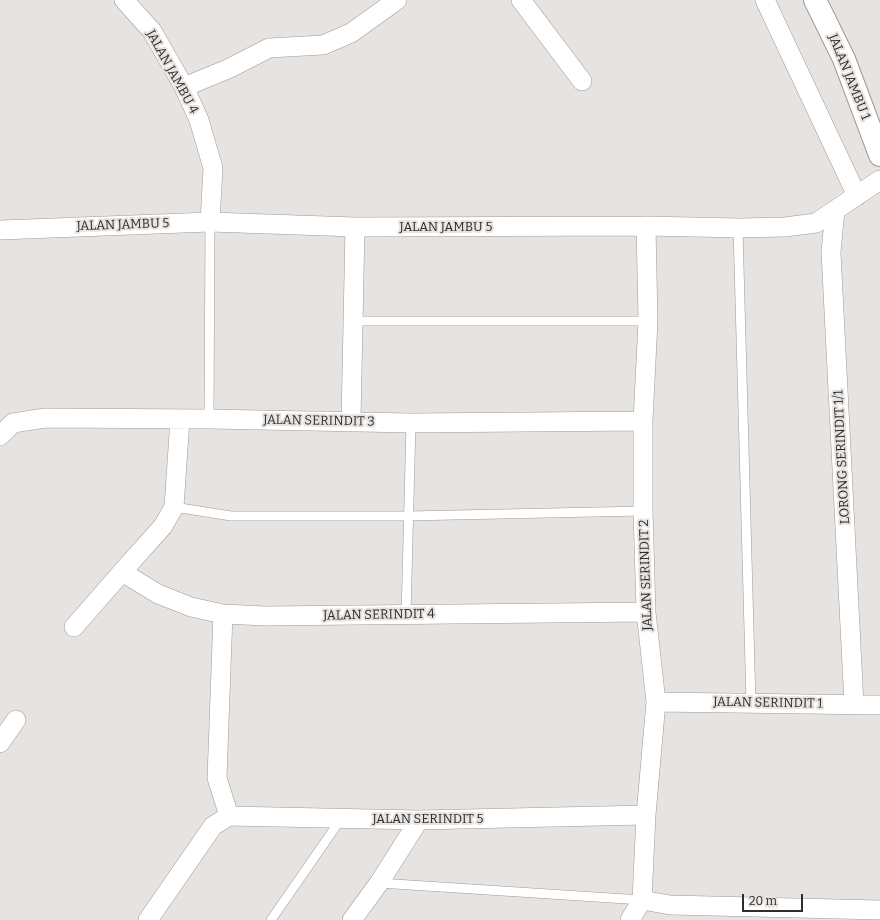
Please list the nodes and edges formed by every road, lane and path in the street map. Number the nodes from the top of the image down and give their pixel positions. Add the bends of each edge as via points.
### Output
1 (124, 0) edge
2 (397, 0) edge
3 (521, 0) edge
4 (765, 0) edge
5 (815, 0) edge
6 (582, 81) dead end
7 (184, 87) junction
8 (880, 155) edge
9 (880, 180) edge
10 (857, 196) junction
11 (835, 210) junction
12 (210, 222) junction
13 (646, 226) junction
14 (355, 227) junction
15 (738, 228) junction
16 (0, 230) edge
17 (352, 321) junction
18 (648, 321) junction
19 (180, 419) junction
20 (209, 419) junction
21 (351, 421) junction
22 (643, 421) junction
23 (411, 423) junction
24 (0, 436) edge
25 (174, 507) junction
26 (643, 511) junction
27 (408, 516) junction
28 (122, 572) junction
29 (646, 612) junction
30 (223, 614) junction
31 (406, 615) junction
32 (74, 627) dead end
33 (656, 702) junction
34 (751, 703) junction
35 (854, 705) junction
36 (880, 705) edge
37 (16, 720) dead end
38 (0, 743) edge
39 (646, 815) junction
40 (229, 816) junction
41 (341, 819) junction
42 (419, 820) junction
43 (379, 884) junction
44 (642, 900) junction
45 (880, 910) edge
46 (148, 920) edge
47 (271, 920) edge
48 (352, 920) edge
49 (630, 920) edge

1 - 7 street, JALAN JAMBU 4 via 152,31
2 - 7 street via 351,33 323,45 269,48
3 - 6 street
4 - 10 street
5 - 8 street, JALAN JAMBU 1 via 844,60
7 - 12 street, JALAN JAMBU 4 via 199,120 213,168
9 - 10 street, JALAN JAMBU 5
10 - 11 street, JALAN JAMBU 5
11 - 15 street, JALAN JAMBU 5 via 816,223 785,227
11 - 35 street, LORONG SERINDIT 1/1 via 831,252
12 - 14 street, JALAN JAMBU 5
12 - 16 street, JALAN JAMBU 5
12 - 20 lane
13 - 14 street, JALAN JAMBU 5
13 - 15 street, JALAN JAMBU 5
13 - 18 street, JALAN SERINDIT 2
14 - 17 street
15 - 34 lane
17 - 18 lane
17 - 21 street
18 - 22 street, JALAN SERINDIT 2
19 - 20 street, JALAN SERINDIT 3
19 - 24 street, JALAN SERINDIT 3 via 45,418 13,423
19 - 25 street
20 - 21 street, JALAN SERINDIT 3
21 - 23 street, JALAN SERINDIT 3
22 - 23 street, JALAN SERINDIT 3
22 - 26 street, JALAN SERINDIT 2
23 - 27 lane
25 - 27 lane via 231,516
25 - 28 street via 163,526
26 - 27 lane
26 - 29 street, JALAN SERINDIT 2
27 - 31 lane
28 - 30 street, JALAN SERINDIT 4 via 158,594 191,607
28 - 32 street
29 - 31 street, JALAN SERINDIT 4
29 - 33 street, JALAN SERINDIT 2
30 - 31 street, JALAN SERINDIT 4
30 - 40 street via 217,778
33 - 34 street, JALAN SERINDIT 1
33 - 39 street, JALAN SERINDIT 2
34 - 35 street, JALAN SERINDIT 1
35 - 36 street, JALAN SERINDIT 1
37 - 38 street
39 - 42 street, JALAN SERINDIT 5
39 - 44 street, JALAN SERINDIT 2
40 - 41 street, JALAN SERINDIT 5
40 - 46 street via 213,826
41 - 42 street, JALAN SERINDIT 5
41 - 47 lane
42 - 43 street
43 - 44 lane
43 - 48 street
44 - 45 street via 670,905
44 - 49 street, JALAN SERINDIT 2

